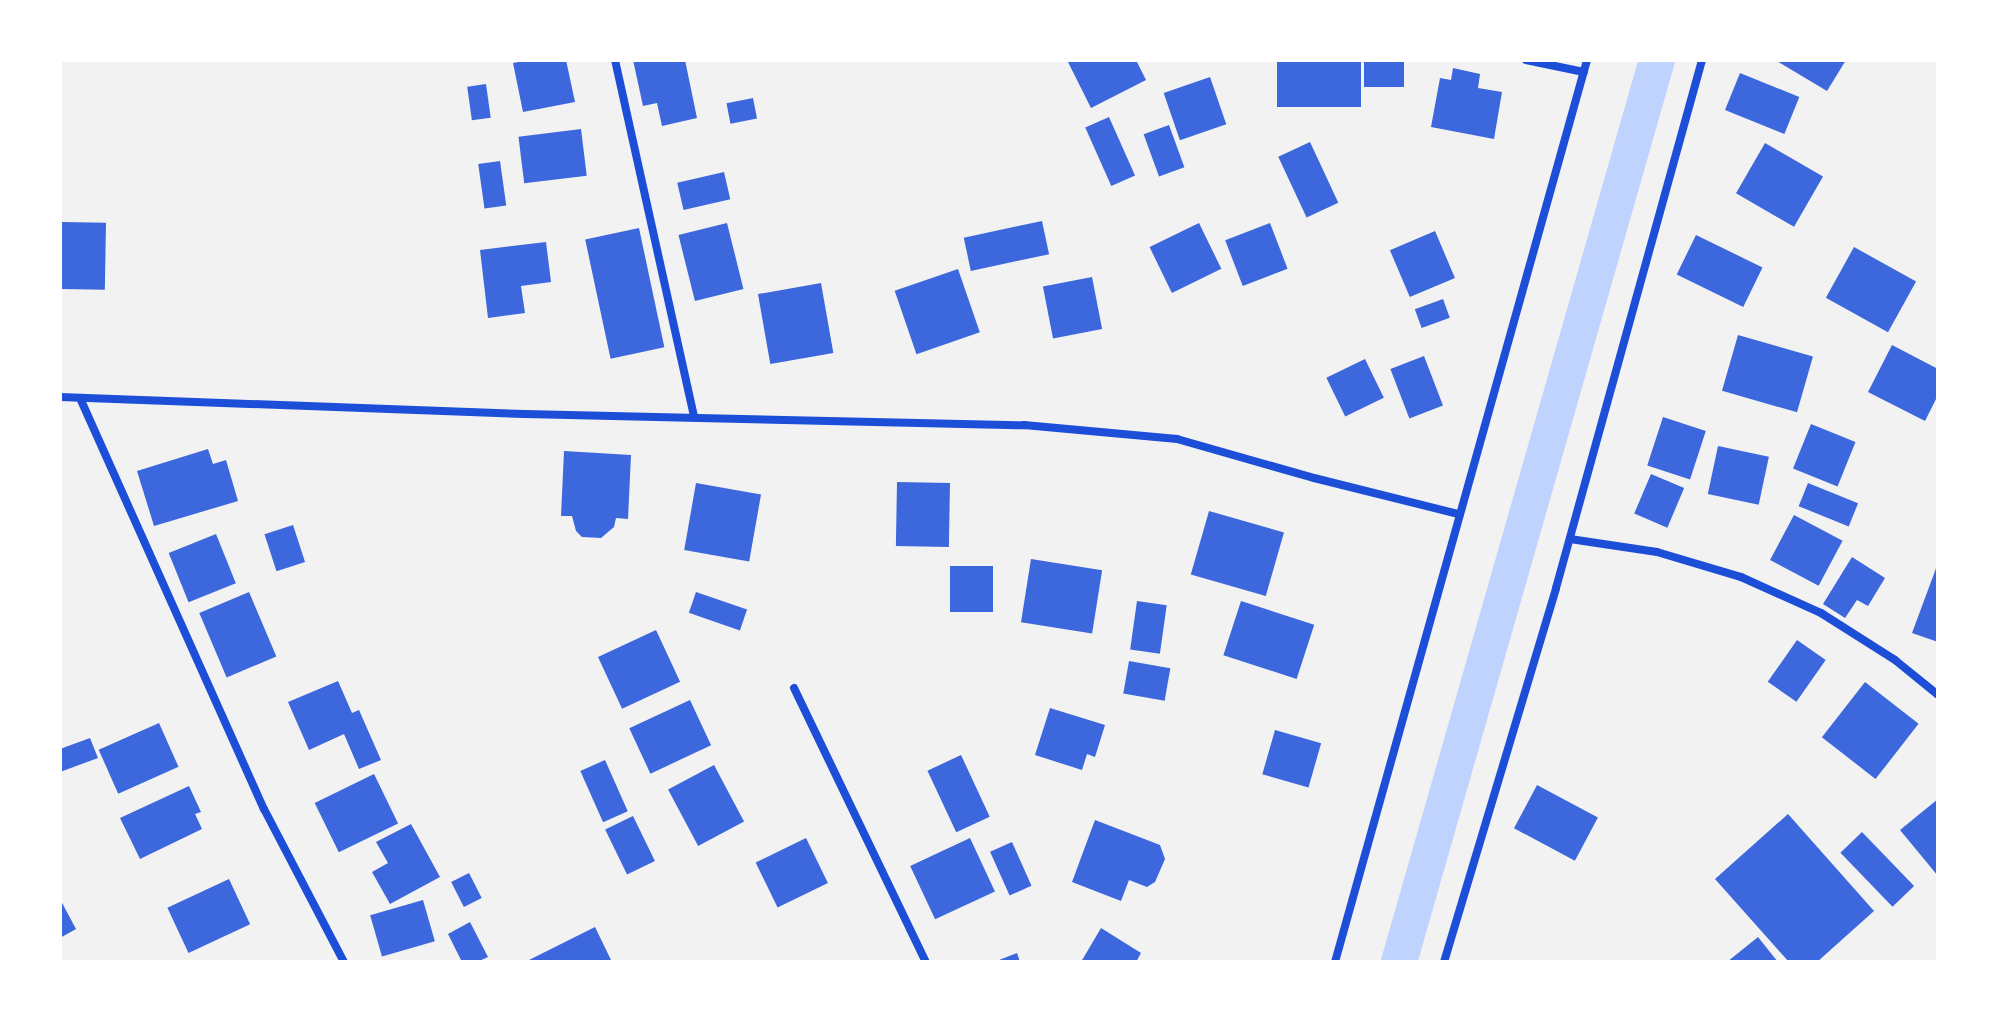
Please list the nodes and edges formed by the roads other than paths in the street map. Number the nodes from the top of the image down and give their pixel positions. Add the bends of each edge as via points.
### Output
1 (615, 60) edge
2 (1526, 60) edge
3 (1587, 60) edge
4 (1702, 60) edge
5 (1584, 72) junction
6 (60, 397) edge
7 (80, 398) junction
8 (694, 415) junction
9 (1458, 514) junction
10 (1570, 539) junction
11 (794, 688) dead end
12 (1938, 695) edge
13 (344, 962) edge
14 (926, 962) edge
15 (1335, 962) edge
16 (1444, 962) edge

1 - 8 street
2 - 5 street
3 - 5 street
4 - 10 street
5 - 9 street
6 - 7 street
7 - 8 street
7 - 13 street via 264,809
8 - 9 street via 1024,425 1177,439
9 - 15 street
10 - 12 street via 1657,552 1741,577 1821,613
10 - 16 street
11 - 14 street

